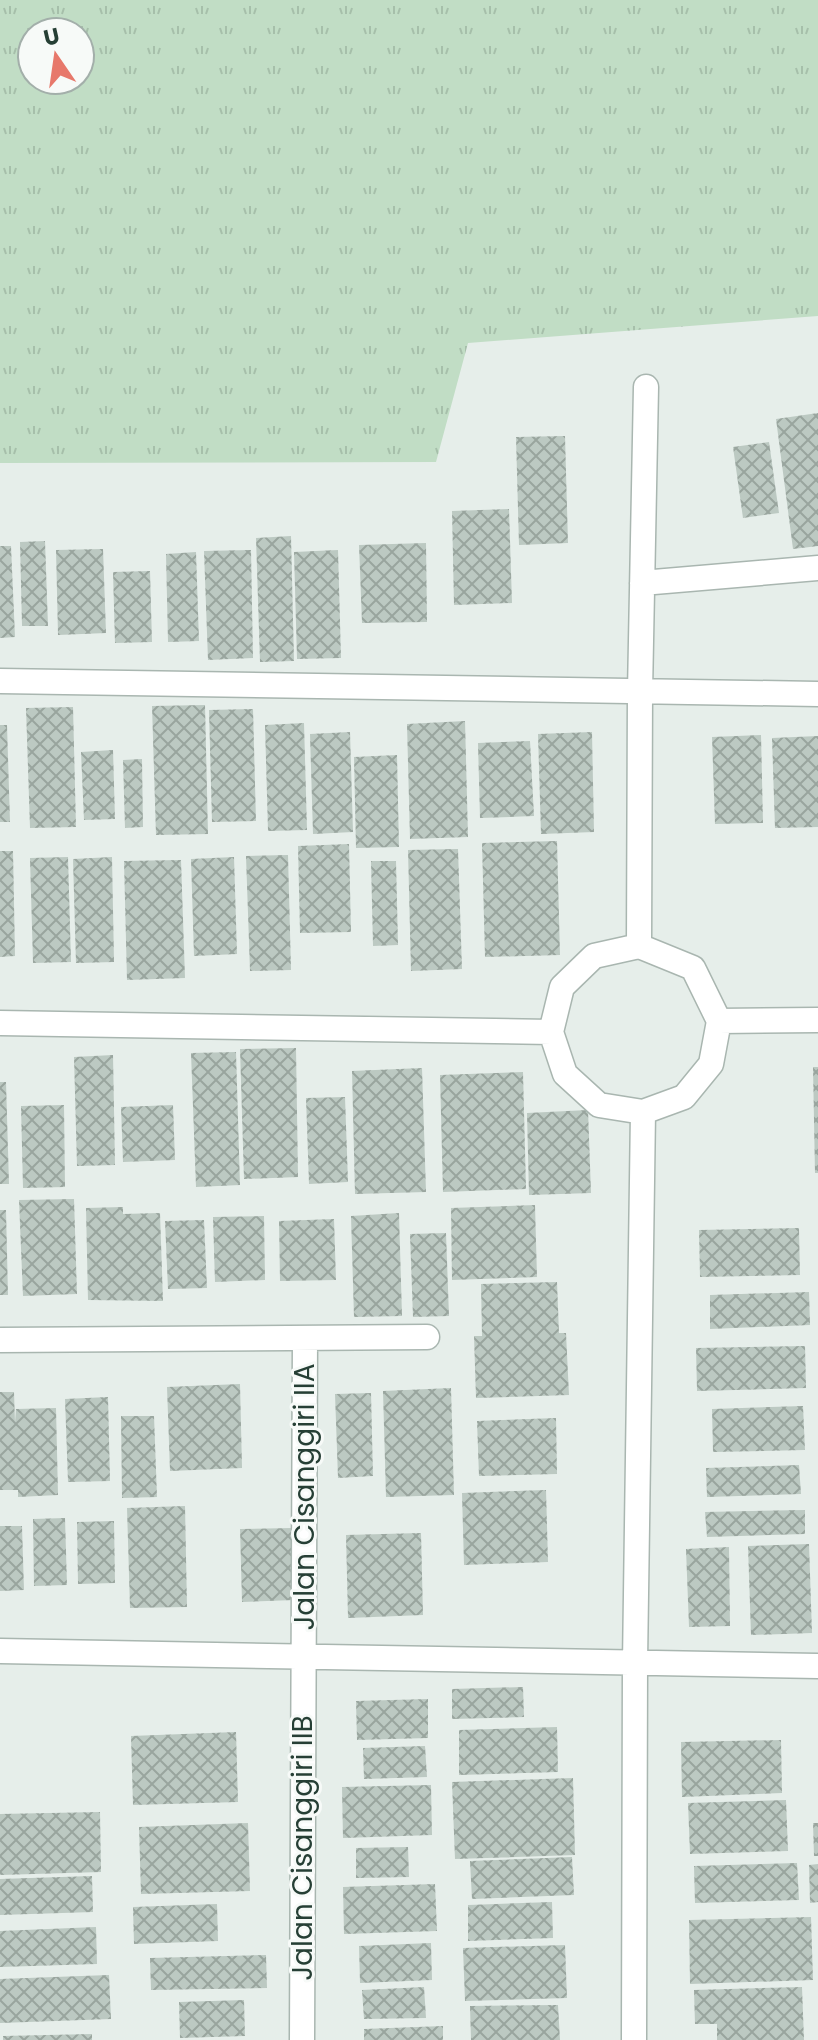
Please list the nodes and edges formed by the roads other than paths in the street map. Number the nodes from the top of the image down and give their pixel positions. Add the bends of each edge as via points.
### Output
1 (646, 387) dead end
2 (818, 568) edge
3 (642, 583) junction
4 (0, 681) edge
5 (640, 692) junction
6 (818, 694) edge
7 (639, 946) junction
8 (818, 1020) edge
9 (719, 1021) junction
10 (0, 1023) edge
11 (551, 1032) junction
12 (643, 1112) junction
13 (427, 1337) dead end
14 (305, 1338) junction
15 (0, 1340) edge
16 (0, 1651) edge
17 (303, 1657) junction
18 (635, 1663) junction
19 (818, 1666) edge
20 (302, 2040) edge
21 (634, 2040) edge

1 - 3 street
2 - 3 street
3 - 5 street
4 - 5 street
5 - 6 street
5 - 7 street
7 - 9 street via 693,968
7 - 11 street via 594,956 562,987
8 - 9 street
9 - 12 street via 711,1064 684,1097
10 - 11 street
11 - 12 street via 565,1074 599,1105
12 - 18 street
13 - 14 street, Jalan Cisanggiri IIA
14 - 15 street, Jalan Cisanggiri IIA
14 - 17 street, Jalan Cisanggiri IIA
16 - 17 street
17 - 18 street
17 - 20 street, Jalan Cisanggiri IIB
18 - 19 street
18 - 21 street

